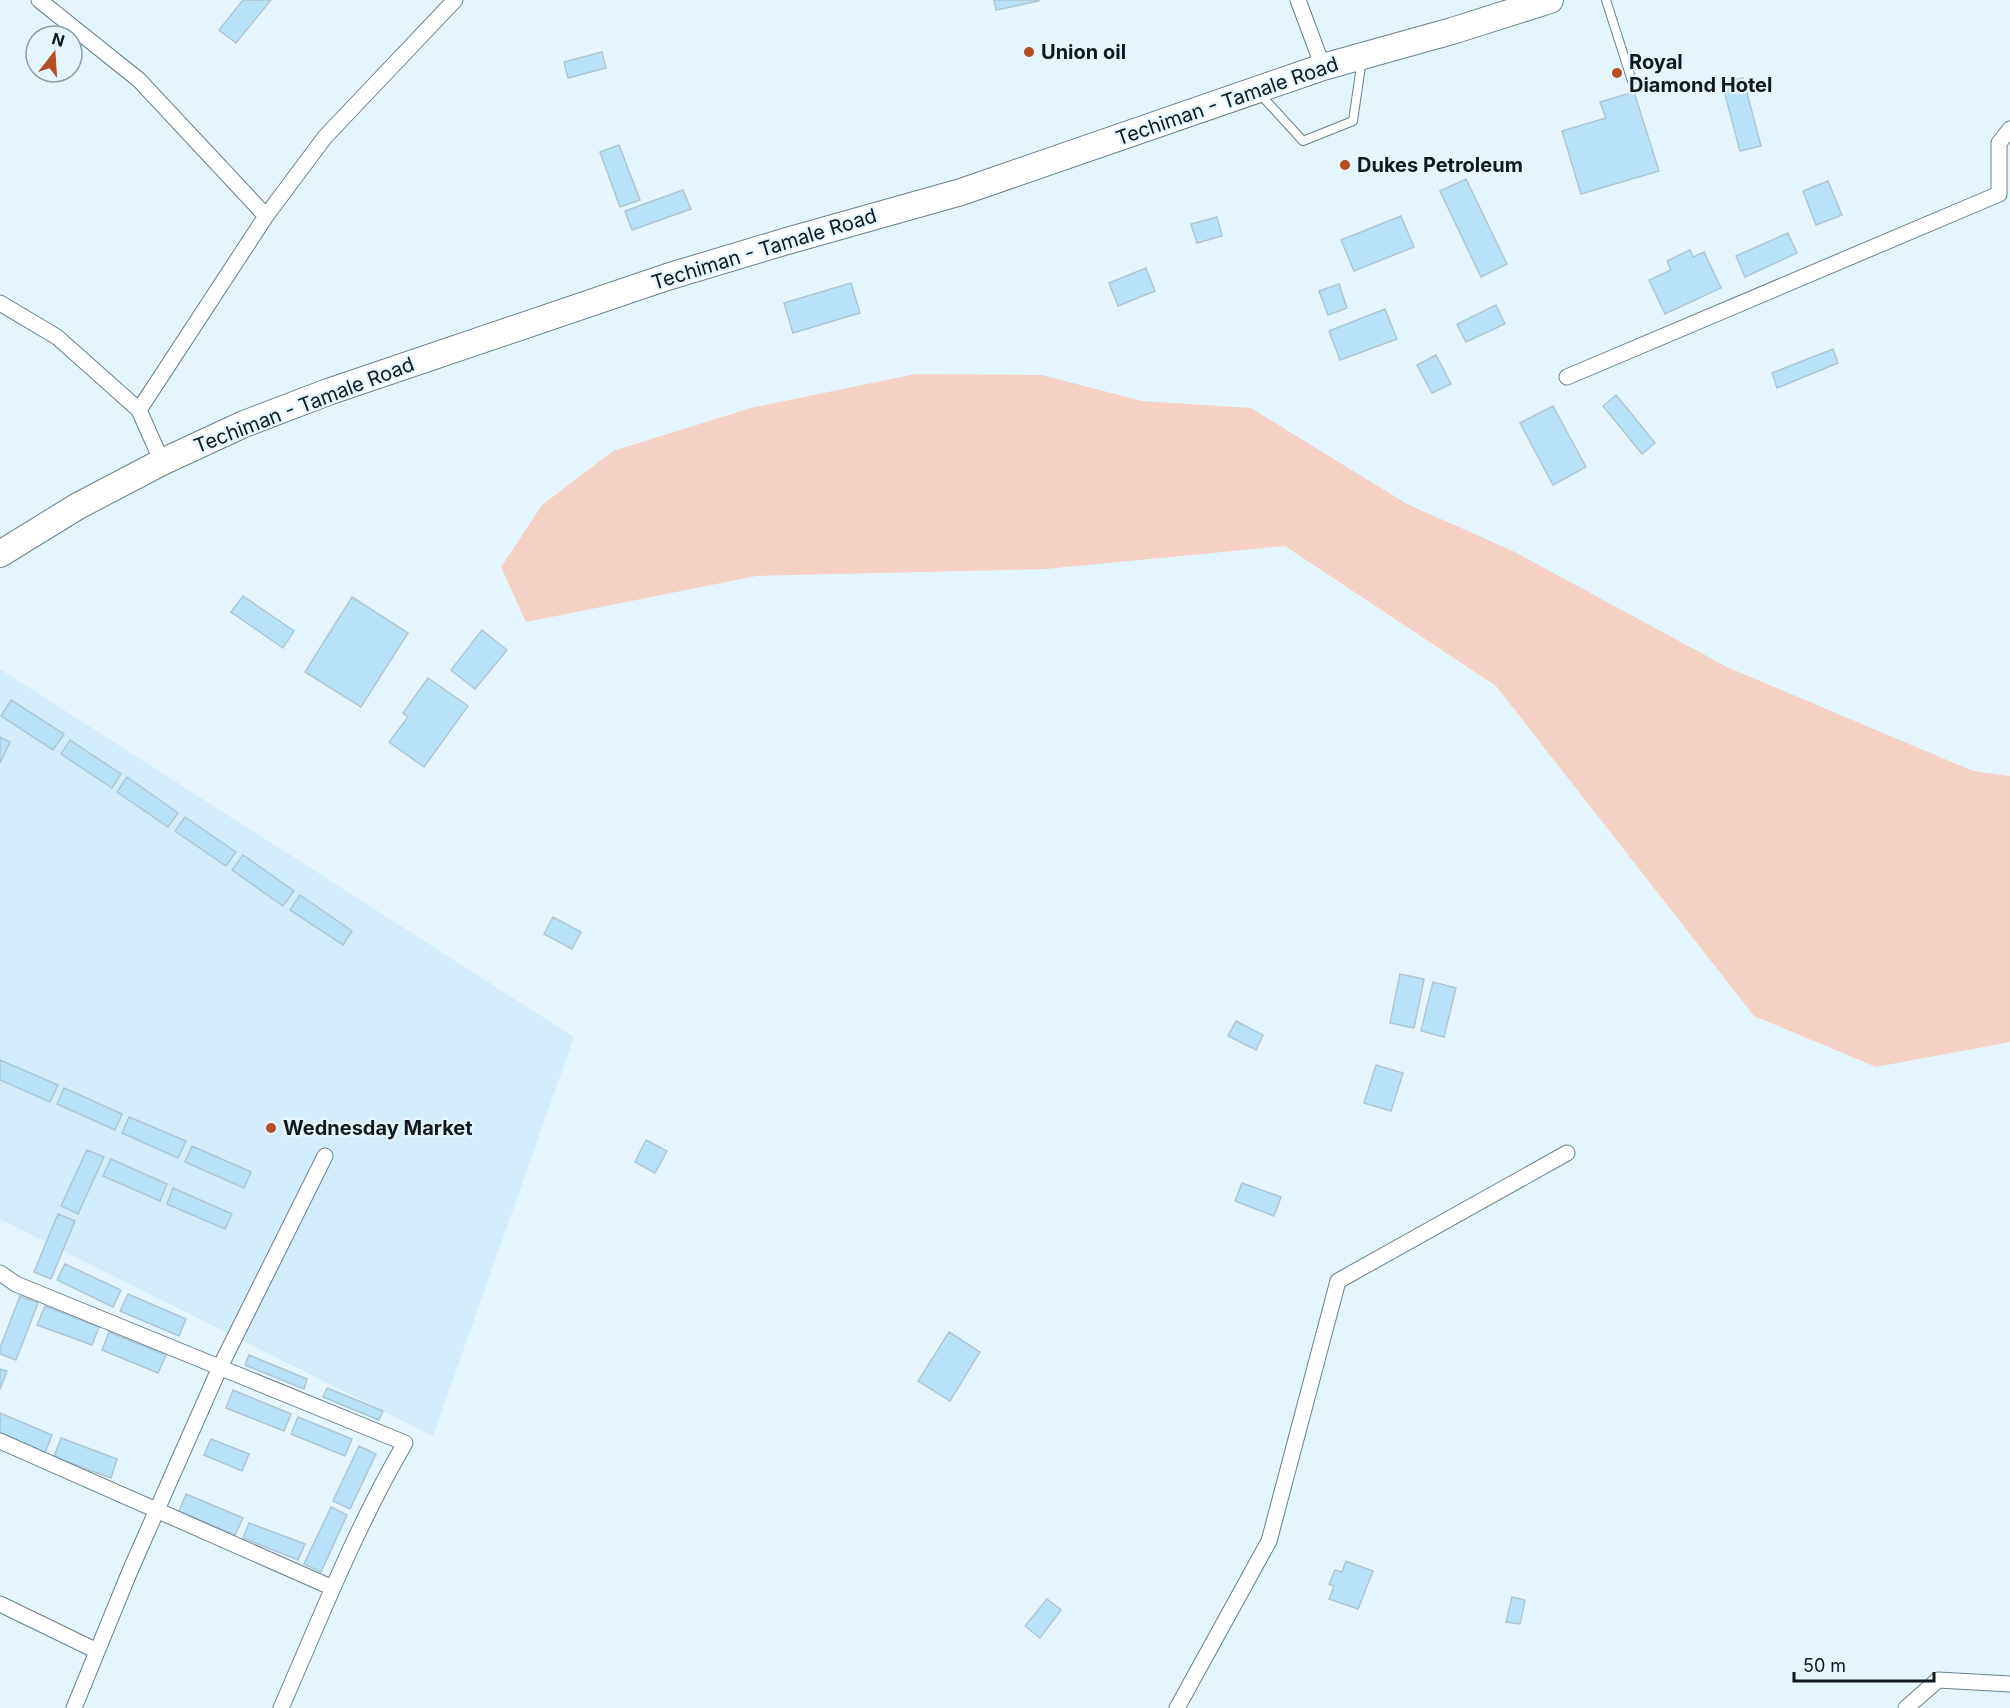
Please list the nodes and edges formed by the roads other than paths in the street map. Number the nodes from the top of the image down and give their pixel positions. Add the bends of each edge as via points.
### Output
1 (39, 0) edge
2 (455, 0) edge
3 (1298, 0) edge
4 (1550, 0) edge
5 (1606, 0) edge
6 (1362, 56) junction
7 (1323, 67) junction
8 (1632, 81) dead end
9 (1257, 90) junction
10 (2010, 129) edge
11 (266, 216) junction
12 (0, 303) edge
13 (1567, 377) dead end
14 (139, 410) junction
15 (162, 462) junction
16 (0, 554) edge
17 (1567, 1153) dead end
18 (325, 1156) dead end
19 (0, 1274) edge
20 (220, 1367) junction
21 (0, 1442) edge
22 (157, 1511) junction
23 (333, 1588) junction
24 (0, 1604) edge
25 (98, 1651) junction
26 (2010, 1684) edge
27 (74, 1708) edge
28 (281, 1708) edge
29 (1177, 1708) edge
30 (1906, 1708) edge

1 - 11 street via 140,81
2 - 11 street via 325,137
3 - 7 street
4 - 6 highway, Techiman - Tamale Road
5 - 8 lane
6 - 7 highway, Techiman - Tamale Road
6 - 9 lane via 1353,121 1303,141
7 - 9 highway, Techiman - Tamale Road
9 - 15 highway, Techiman - Tamale Road via 961,192 667,277 520,326 328,392 244,424
10 - 13 street via 2000,143 1999,194
11 - 14 street
12 - 14 street via 57,337
14 - 15 street
15 - 16 highway, Techiman - Tamale Road via 78,506
17 - 29 street via 1338,1281 1269,1541
18 - 20 street
19 - 20 street
20 - 22 street
20 - 23 street via 405,1443 381,1484
21 - 22 street
22 - 23 street
22 - 25 street
23 - 28 street
24 - 25 street
25 - 27 street
26 - 30 street via 1938,1680

